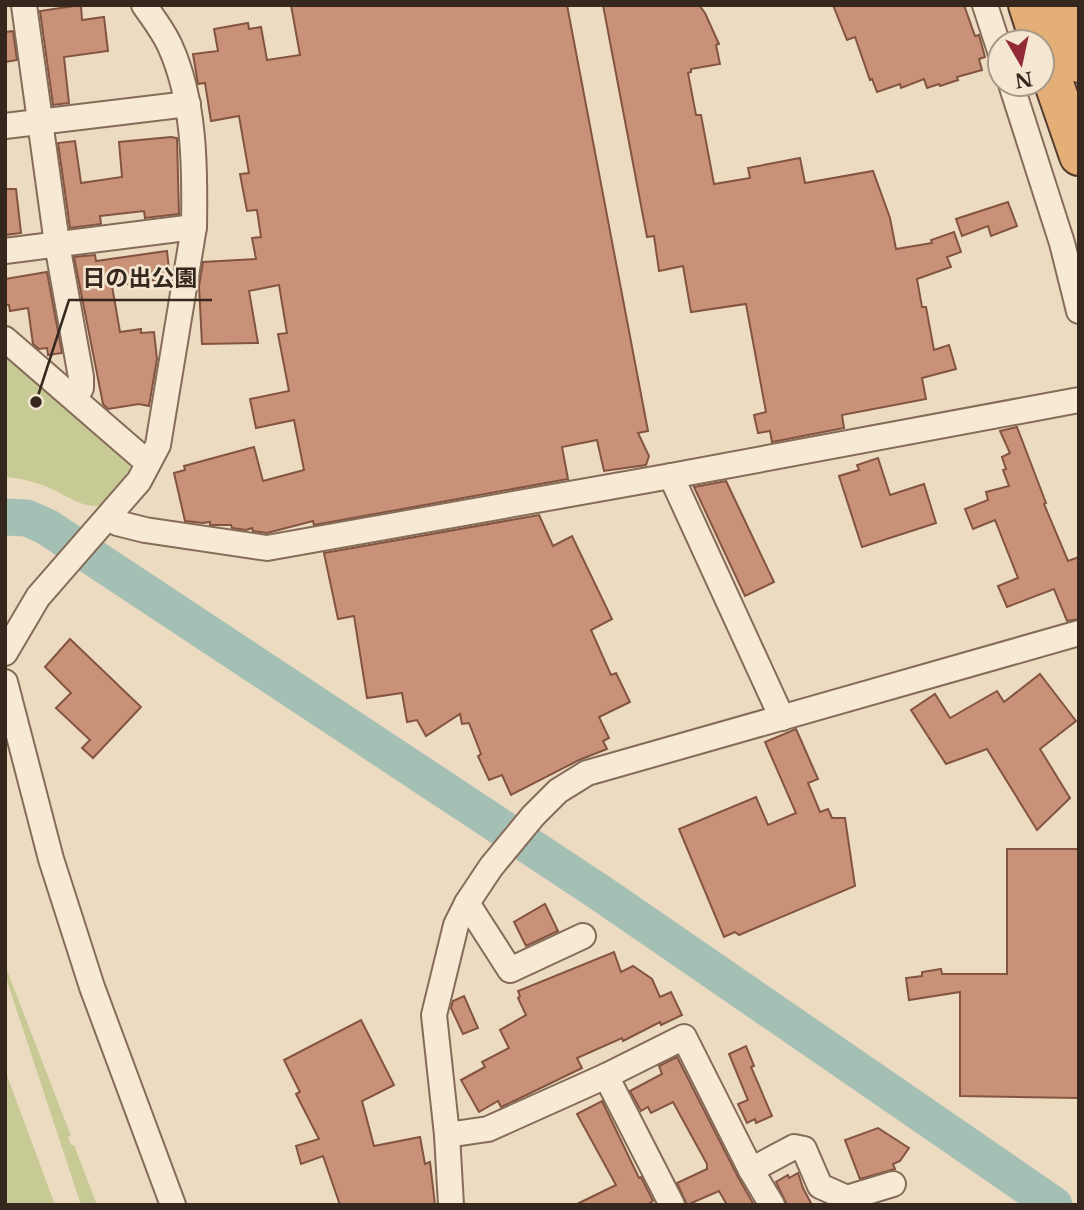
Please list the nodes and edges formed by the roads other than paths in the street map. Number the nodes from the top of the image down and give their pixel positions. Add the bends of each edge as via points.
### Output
1 (24, 5) edge
2 (144, 5) edge
3 (985, 5) edge
4 (1028, 5) edge
5 (1059, 5) edge
6 (992, 28) edge
7 (1035, 28) edge
8 (1079, 63) edge
9 (1056, 91) edge
10 (1015, 98) edge
11 (188, 104) junction
12 (1062, 109) junction
13 (41, 122) junction
14 (5, 126) edge
15 (1079, 156) edge
16 (1079, 185) edge
17 (194, 227) junction
18 (57, 244) junction
19 (5, 251) edge
20 (1079, 311) edge
21 (5, 339) edge
22 (75, 398) junction
23 (1079, 400) edge
24 (148, 463) junction
25 (671, 477) junction
26 (105, 520) junction
27 (1079, 633) edge
28 (5, 653) edge
29 (5, 682) edge
30 (782, 718) junction
31 (467, 903) junction
32 (583, 936) dead end
33 (606, 1076) junction
34 (447, 1135) junction
35 (751, 1170) junction
36 (893, 1184) dead end
37 (173, 1205) edge
38 (451, 1205) edge
39 (672, 1205) edge
40 (772, 1205) edge

1 - 13 street
2 - 11 street via 170,46
3 - 6 street
4 - 7 highway
5 - 8 highway
9 - 12 highway
10 - 20 street
11 - 13 street
11 - 17 street
12 - 15 highway
12 - 16 highway
13 - 14 street
13 - 18 street
17 - 18 street
17 - 24 street via 158,445
18 - 19 street
18 - 22 street via 81,377
21 - 22 street
22 - 24 street
23 - 25 street
24 - 26 street via 139,481
25 - 26 street via 267,548
25 - 30 street
26 - 28 street via 38,597
27 - 30 street
29 - 37 street via 51,859 92,987
30 - 31 street via 587,773 558,791 533,816
31 - 32 street via 510,970
31 - 34 street via 456,925 434,1015
33 - 34 street via 488,1129
33 - 35 street via 684,1037
33 - 39 street
34 - 38 street
35 - 36 street via 794,1147 804,1149 820,1185 847,1198
35 - 40 street

